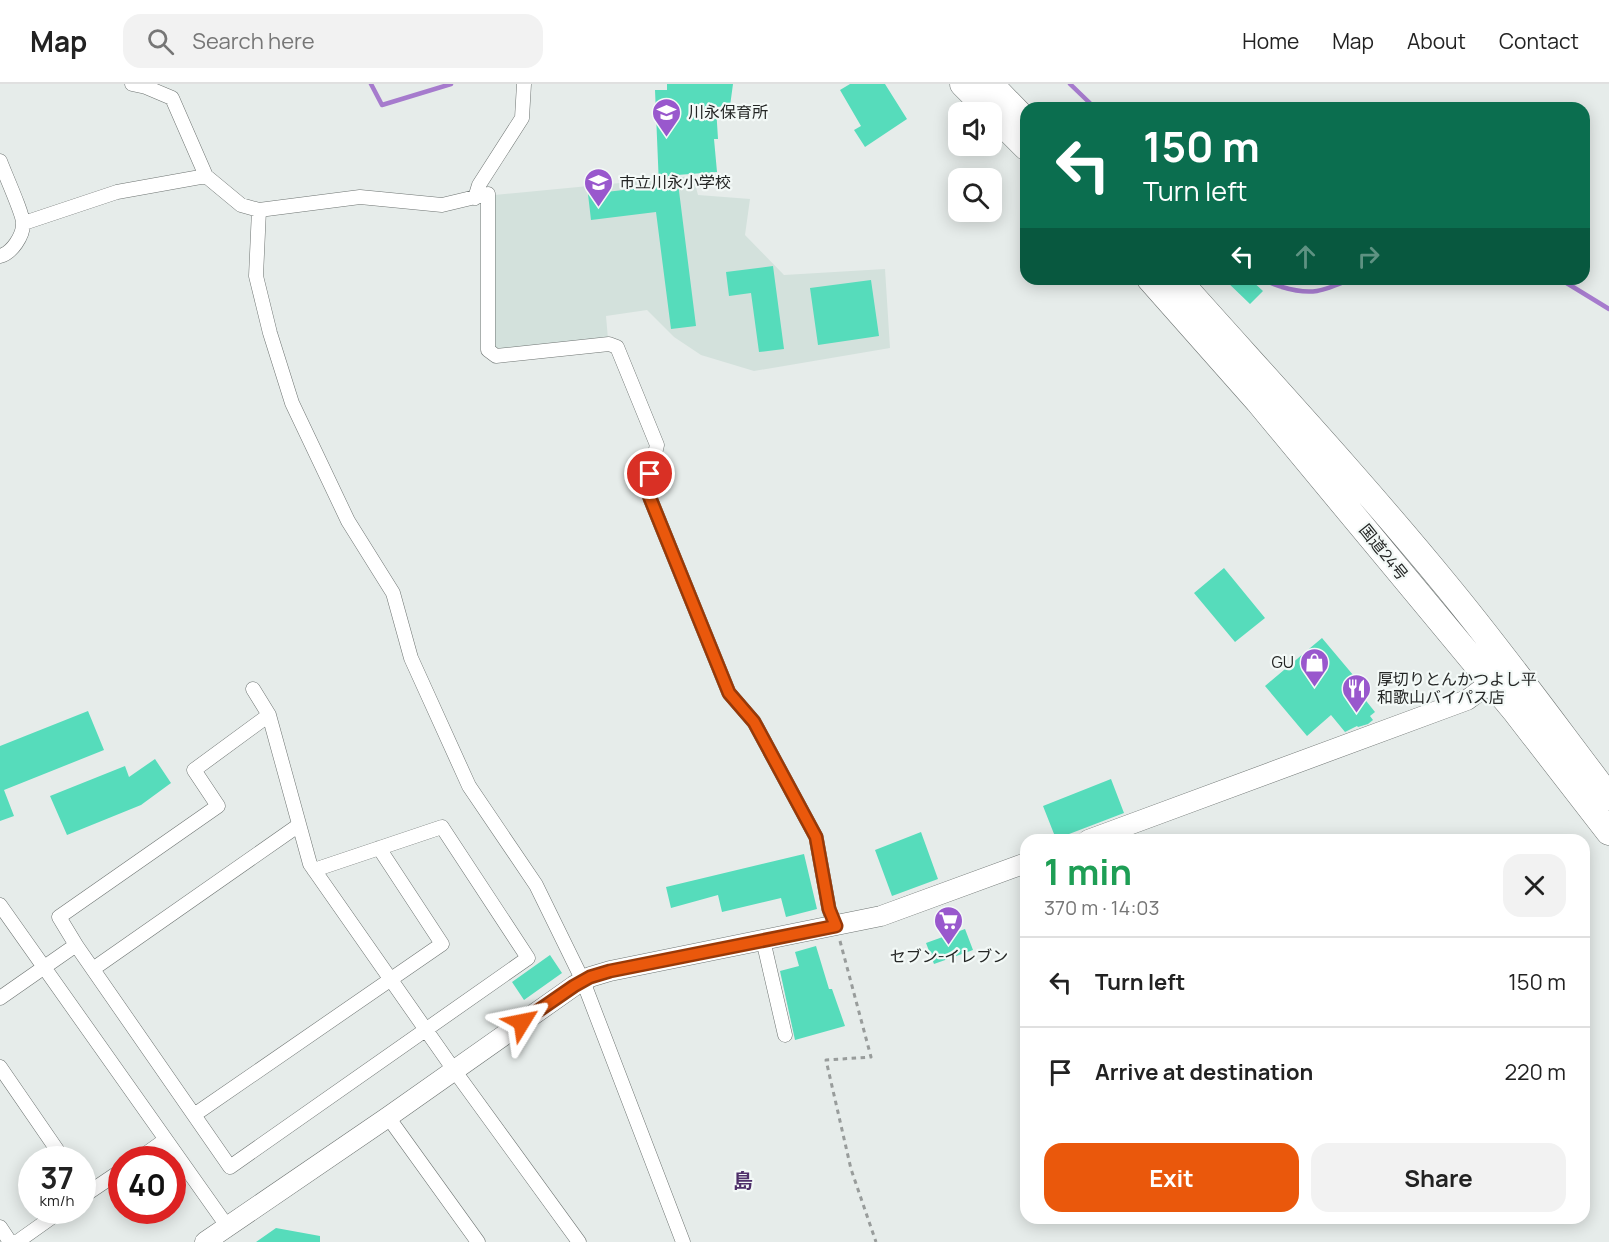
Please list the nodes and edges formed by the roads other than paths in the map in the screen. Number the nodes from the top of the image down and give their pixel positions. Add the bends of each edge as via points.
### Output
1 (132, 84) edge
2 (524, 84) edge
3 (963, 84) edge
4 (990, 84) edge
5 (1020, 115) edge
6 (1020, 141) edge
7 (0, 161) edge
8 (206, 176) junction
9 (475, 198) junction
10 (259, 210) junction
11 (24, 223) junction
12 (0, 256) edge
13 (1155, 285) edge
14 (1182, 285) edge
15 (1512, 668) junction
16 (1490, 683) junction
17 (253, 689) dead end
18 (269, 716) junction
19 (1609, 797) edge
20 (299, 825) junction
21 (1609, 832) edge
22 (1104, 834) edge
23 (379, 848) junction
24 (1020, 865) edge
25 (314, 870) junction
26 (0, 905) edge
27 (836, 926) junction
28 (763, 940) junction
29 (76, 945) junction
30 (43, 968) junction
31 (93, 969) junction
32 (390, 979) junction
33 (583, 981) junction
34 (0, 998) edge
35 (426, 1030) junction
36 (784, 1035) dead end
37 (0, 1067) edge
38 (454, 1070) junction
39 (194, 1115) junction
40 (388, 1117) junction
41 (165, 1140) junction
42 (54, 1146) edge
43 (157, 1146) edge
44 (42, 1224) edge
45 (227, 1226) junction
46 (0, 1227) edge
47 (10, 1242) edge
48 (17, 1242) edge
49 (205, 1242) edge
50 (478, 1242) edge
51 (579, 1242) edge
52 (683, 1242) edge

1 - 8 street via 172,98
2 - 9 street via 522,118 479,185
3 - 6 highway
4 - 5 highway
7 - 11 street
8 - 10 street via 242,205
8 - 11 street via 117,192
9 - 10 street via 442,205 360,198
9 - 27 street via 488,194 488,350 496,356 609,344 617,347 657,446 650,474 650,498 729,693 754,722 816,837 829,909
10 - 33 street via 256,276 292,403 348,521 393,592 411,658 468,786 536,885
11 - 12 street via 16,244
13 - 16 highway, 国道24号 via 1258,401
14 - 15 highway, 国道24号 via 1359,482
15 - 16 street
15 - 19 highway, 国道24号
16 - 21 highway, 国道24号
16 - 22 street via 1467,700
17 - 18 street
18 - 20 street
18 - 29 street via 194,770 218,806 59,917
20 - 25 street
20 - 31 street
23 - 25 street
23 - 32 street via 442,944
23 - 35 street via 442,827 528,958
24 - 27 street via 881,916
25 - 32 street
26 - 30 street
27 - 28 street
28 - 33 street via 610,971
28 - 36 street
29 - 30 street
29 - 31 street
30 - 34 street
30 - 41 street
31 - 39 street
32 - 35 street
32 - 39 street
33 - 38 street
33 - 52 street
35 - 38 street
35 - 39 street via 230,1167
37 - 42 street
38 - 40 street
38 - 51 street
40 - 45 street
40 - 50 street
41 - 43 street
41 - 45 street
44 - 48 street
45 - 49 street
46 - 47 street

